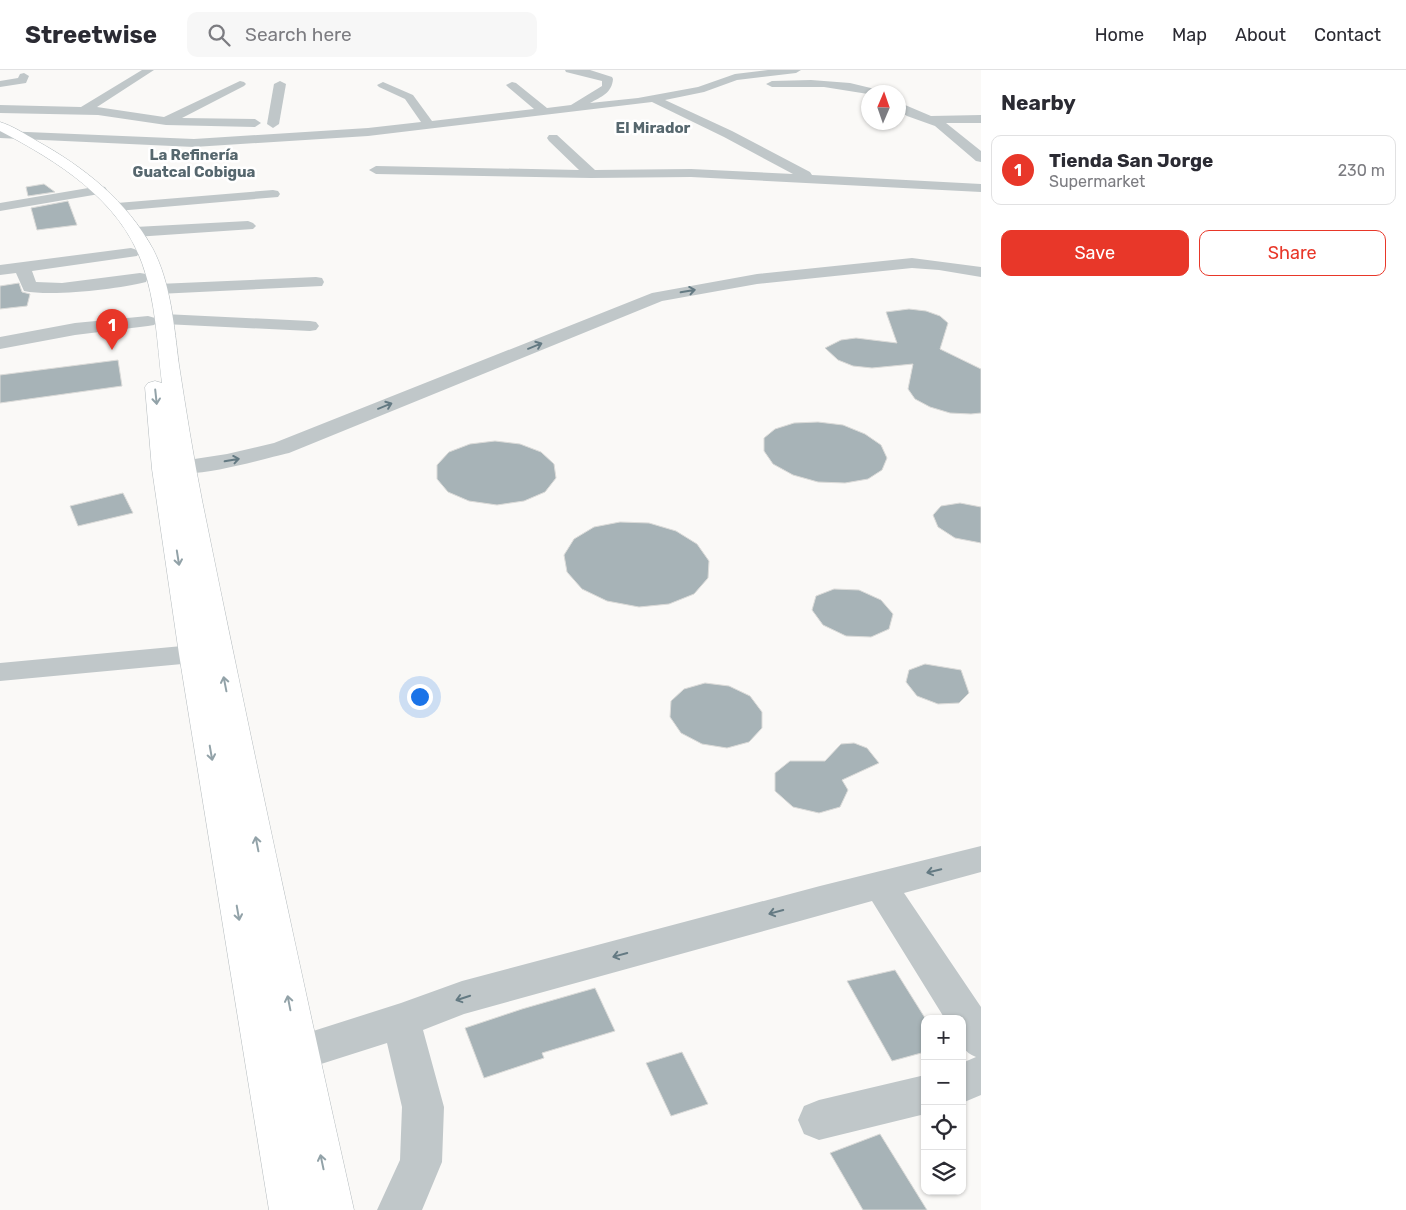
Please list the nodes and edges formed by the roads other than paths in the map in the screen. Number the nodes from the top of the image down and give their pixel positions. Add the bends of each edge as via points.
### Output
1 (149, 70) edge
2 (570, 70) edge
3 (796, 70) edge
4 (734, 73) edge
5 (24, 76) dead end
6 (0, 84) edge
7 (240, 84) dead end
8 (280, 84) dead end
9 (383, 85) dead end
10 (512, 85) dead end
11 (713, 86) junction
12 (861, 88) edge
13 (655, 99) junction
14 (568, 109) junction
15 (86, 110) junction
16 (906, 110) edge
17 (545, 112) junction
18 (933, 119) junction
19 (981, 119) edge
20 (166, 121) junction
21 (273, 124) junction
22 (428, 124) junction
23 (407, 126) junction
24 (9, 133) edge
25 (553, 138) dead end
26 (981, 158) edge
27 (376, 170) dead end
28 (591, 174) junction
29 (810, 178) junction
30 (981, 188) edge
31 (198, 193) dead end
32 (273, 194) dead end
33 (103, 196) junction
34 (0, 207) edge
35 (248, 226) dead end
36 (141, 263) junction
37 (24, 267) junction
38 (0, 270) edge
39 (981, 272) edge
40 (316, 282) dead end
41 (156, 320) junction
42 (310, 326) dead end
43 (0, 343) edge
44 (184, 467) junction
45 (194, 654) junction
46 (0, 672) edge
47 (981, 859) edge
48 (880, 885) junction
49 (401, 1021) junction
50 (981, 1041) edge
51 (299, 1053) junction
52 (981, 1074) edge
53 (966, 1082) edge
54 (921, 1095) edge
55 (819, 1120) dead end
56 (291, 1210) edge
57 (332, 1210) edge
58 (399, 1210) edge

1 - 15 street
2 - 14 street via 603,76 609,83 602,92
3 - 4 street
4 - 11 street
5 - 6 street via 18,83
7 - 20 street
8 - 21 street
9 - 22 street via 408,97
10 - 17 street
11 - 12 street via 816,83
11 - 13 street
13 - 14 street
13 - 29 street
14 - 17 street
15 - 20 street
15 - 24 street
16 - 18 street
17 - 22 street
18 - 19 street
18 - 26 street
20 - 21 street
21 - 23 street
22 - 23 street
23 - 24 street via 368,132 202,143
24 - 33 main road
25 - 28 street
27 - 28 street
28 - 29 street via 691,173
29 - 30 street
31 - 33 street
32 - 33 street
33 - 34 street
33 - 36 main road
35 - 36 street
36 - 37 street
36 - 37 street via 62,288 30,287
36 - 40 street
36 - 41 main road
37 - 38 street
44 -> 39 street via 228,461 281,448 658,297 757,279 912,263
41 - 42 street
41 - 43 street via 75,329
41 - 44 main road
41 -> 45 main road via 163,470
51 -> 44 main road
45 - 46 street
45 -> 56 main road
47 -> 48 street
48 -> 49 street via 462,998
48 - 50 street
49 - 51 street
49 - 58 street via 423,1107 421,1162
57 -> 51 main road
52 - 53 street
54 - 55 street

